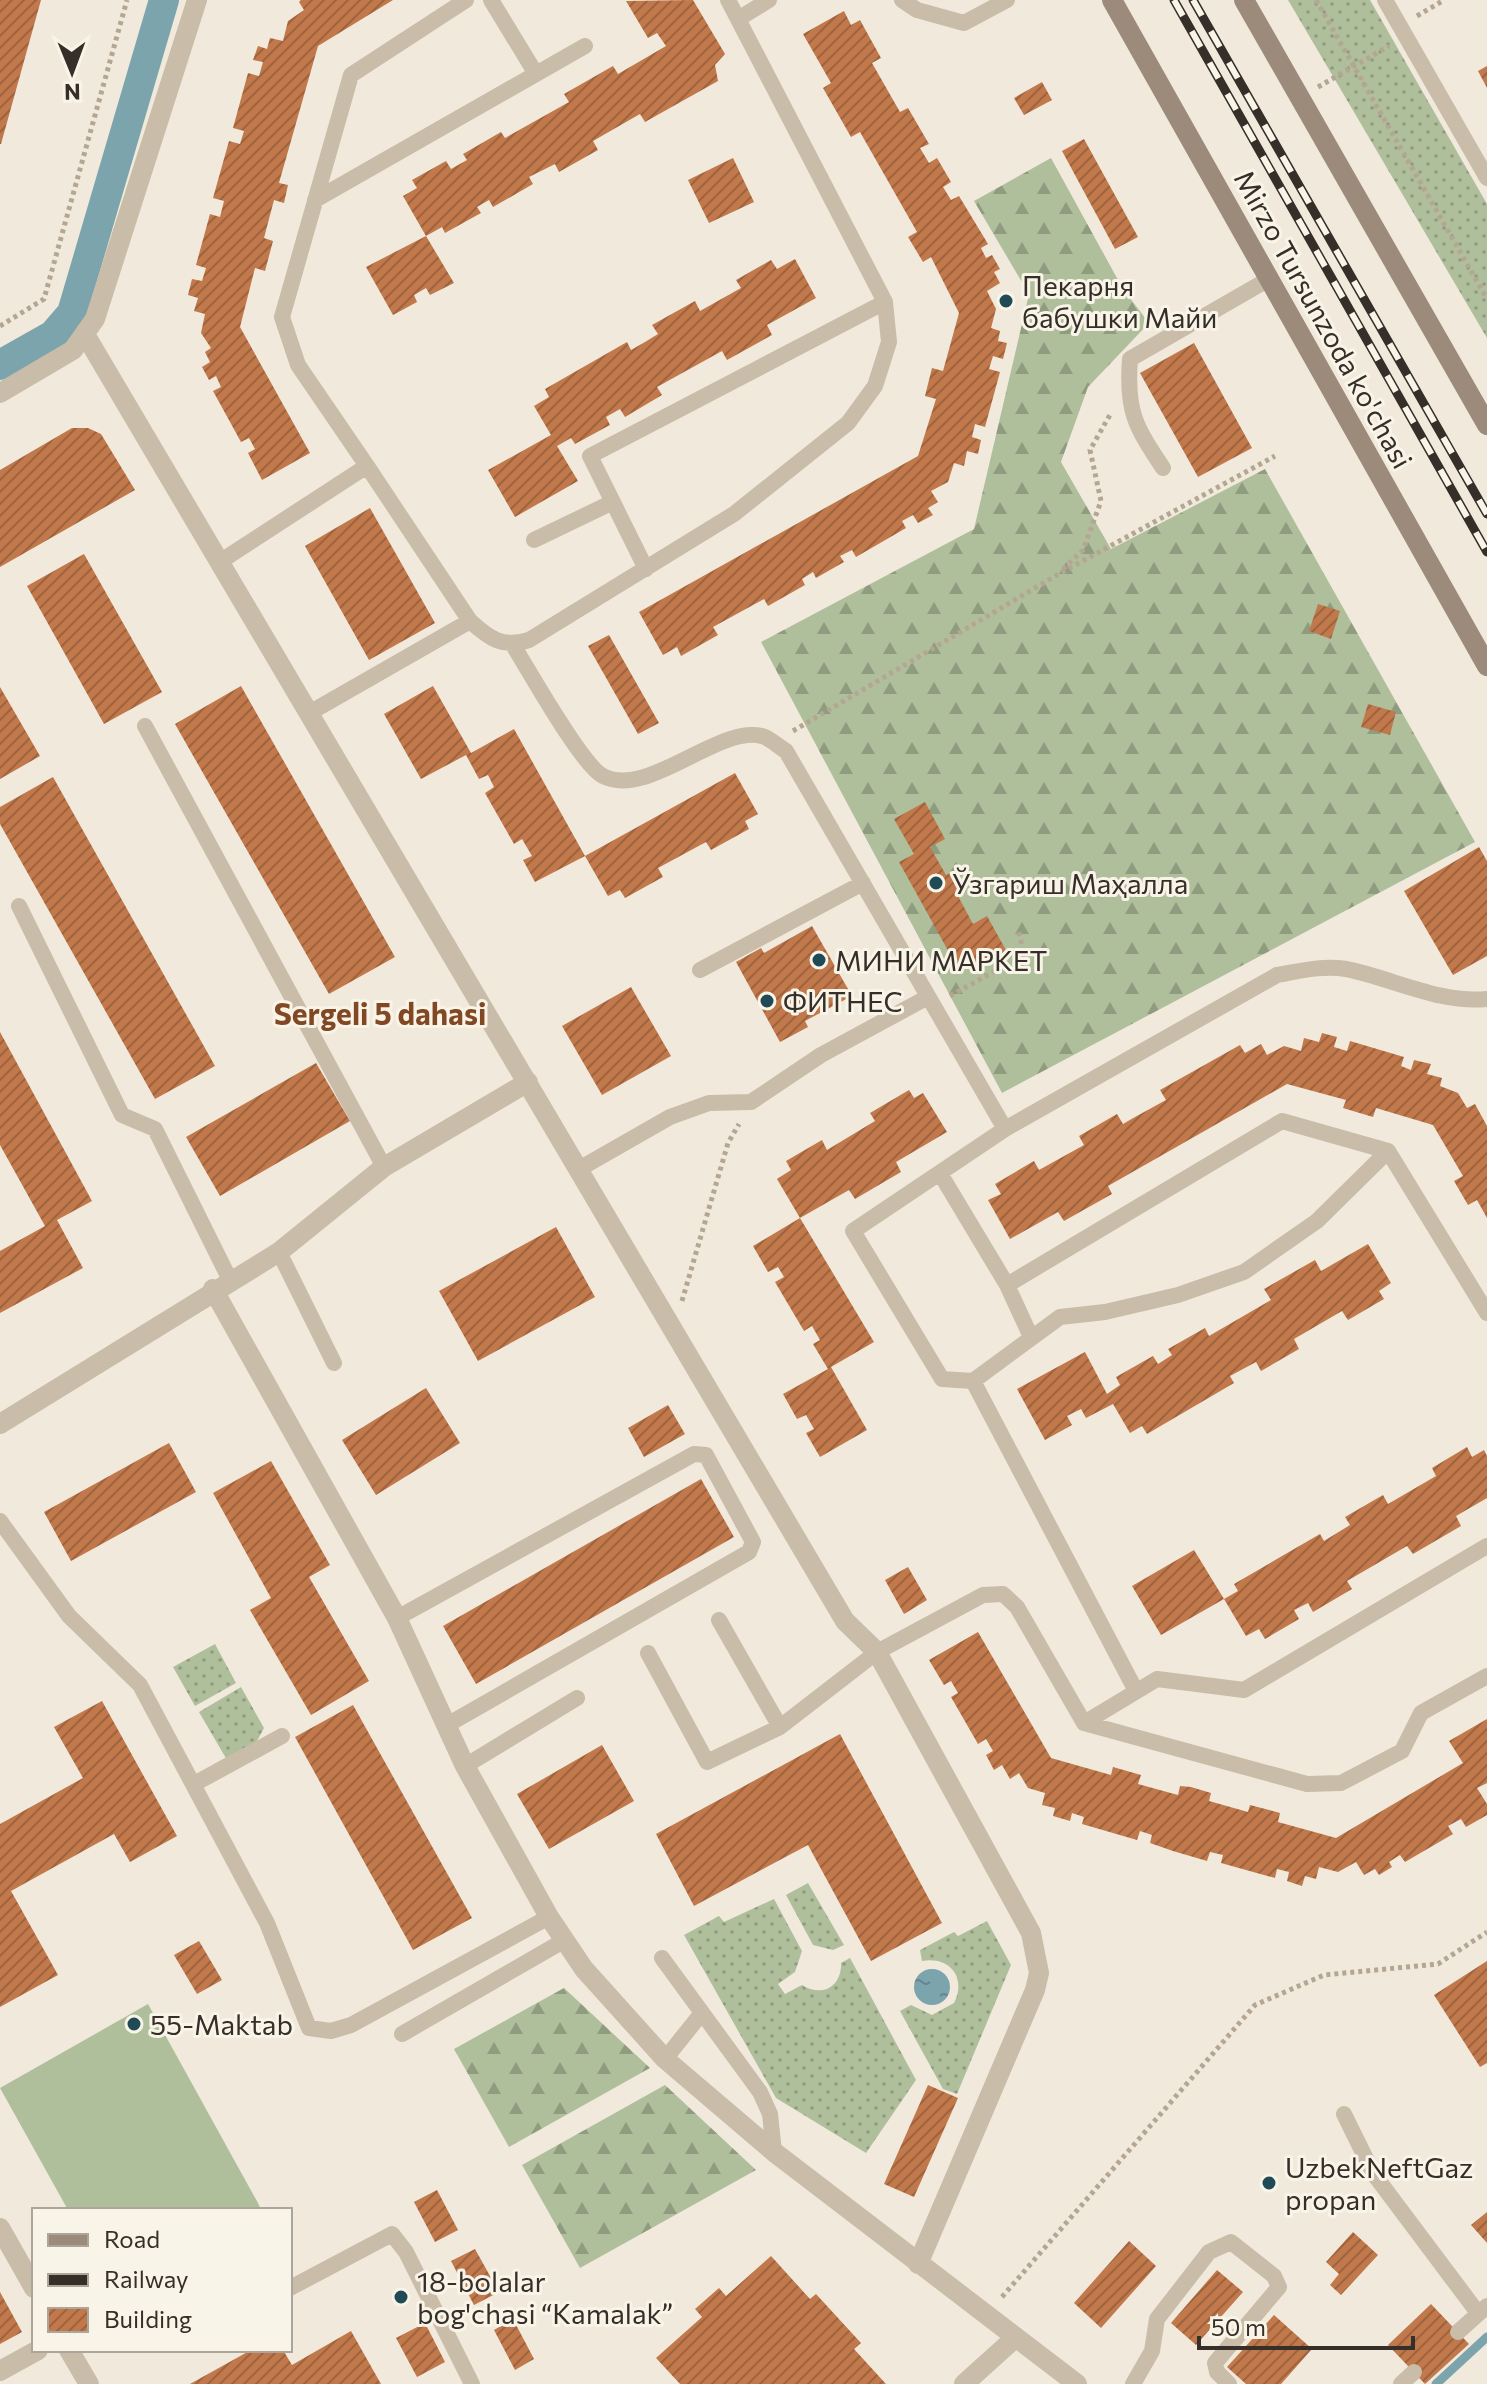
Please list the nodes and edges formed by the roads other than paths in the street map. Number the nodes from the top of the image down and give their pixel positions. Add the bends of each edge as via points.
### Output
1 (197, 0) edge
2 (466, 0) edge
3 (491, 0) edge
4 (728, 0) edge
5 (769, 0) edge
6 (902, 0) edge
7 (1007, 0) edge
8 (1112, 0) edge
9 (1244, 0) edge
10 (1385, 0) edge
11 (738, 19) junction
12 (585, 46) dead end
13 (536, 74) junction
14 (1487, 178) edge
15 (315, 200) junction
16 (1269, 279) junction
17 (885, 302) junction
18 (86, 336) junction
19 (0, 393) edge
20 (1487, 425) edge
21 (367, 466) junction
22 (1163, 468) dead end
23 (613, 502) junction
24 (534, 540) dead end
25 (221, 561) junction
26 (646, 569) junction
27 (470, 621) junction
28 (513, 645) junction
29 (1487, 666) edge
30 (311, 712) junction
31 (145, 726) dead end
32 (863, 883) junction
33 (19, 906) dead end
34 (700, 970) dead end
35 (1487, 999) edge
36 (932, 1000) junction
37 (528, 1082) junction
38 (1005, 1129) junction
39 (1388, 1151) junction
40 (384, 1167) junction
41 (579, 1169) junction
42 (941, 1175) junction
43 (279, 1252) junction
44 (222, 1284) junction
45 (1007, 1285) junction
46 (1487, 1313) edge
47 (1031, 1337) junction
48 (334, 1363) dead end
49 (973, 1381) junction
50 (0, 1424) edge
51 (0, 1521) edge
52 (1487, 1546) edge
53 (397, 1618) junction
54 (719, 1620) dead end
55 (877, 1652) junction
56 (648, 1653) dead end
57 (1487, 1676) edge
58 (1136, 1691) junction
59 (577, 1698) dead end
60 (1084, 1723) junction
61 (447, 1725) junction
62 (780, 1727) junction
63 (282, 1736) dead end
64 (465, 1766) junction
65 (194, 1784) junction
66 (549, 1917) junction
67 (565, 1940) junction
68 (662, 1958) dead end
69 (701, 2014) junction
70 (402, 2034) dead end
71 (665, 2059) junction
72 (1344, 2114) dead end
73 (774, 2152) junction
74 (0, 2228) edge
75 (918, 2264) junction
76 (32, 2284) edge
77 (292, 2287) edge
78 (1483, 2310) edge
79 (1458, 2332) dead end
80 (1014, 2339) junction
81 (34, 2352) edge
82 (70, 2352) edge
83 (0, 2371) edge
84 (89, 2384) edge
85 (472, 2384) edge
86 (964, 2384) edge
87 (1077, 2384) edge
88 (1133, 2384) edge
89 (1229, 2384) edge

1 - 18 street via 104,299
2 - 15 lane via 351,75
3 - 13 lane
4 - 11 lane
5 - 11 lane
6 - 7 lane via 917,10 964,23
8 - 16 main road, Mirzo Tursunzoda ko'chasi
9 - 20 main road
10 - 14 lane
11 - 17 lane
12 - 13 lane
13 - 15 lane
15 - 21 lane via 282,317 298,365
16 - 22 lane via 1130,359 1134,426
16 - 29 main road, Mirzo Tursunzoda ko'chasi
17 - 23 lane via 590,456
17 - 26 lane via 889,342 875,386 848,423 734,514
18 - 19 street via 58,360
18 - 25 street
21 - 25 lane
21 - 27 lane
23 - 24 lane
23 - 26 lane
25 - 30 street
26 - 28 lane
27 - 28 lane via 492,640
27 - 30 lane
28 - 32 lane via 602,776 632,781 743,735 773,742 786,751
30 - 37 street
31 - 40 lane
32 - 34 lane
32 - 36 lane
33 - 44 lane via 122,1115 155,1129
35 - 38 lane via 1463,1000 1344,968 1277,975
36 - 38 lane
36 - 41 lane via 821,1055 751,1102 709,1103 670,1117
37 - 40 street
37 - 41 street
38 - 42 lane
39 - 45 lane via 1282,1121
39 - 46 lane
39 - 47 lane via 1317,1221 1244,1272 1178,1295 1060,1317
40 - 43 street
41 - 55 street via 845,1621
42 - 45 lane
42 - 49 lane via 853,1231 942,1379
43 - 44 street
43 - 48 lane
44 - 50 street
44 - 53 street
45 - 47 lane
47 - 49 lane
49 - 58 lane
51 - 65 lane via 69,1616 140,1685
52 - 58 lane via 1244,1690 1157,1679
53 - 61 street
53 - 61 lane via 694,1454 706,1455 753,1542 749,1552
54 - 62 lane
55 - 60 lane via 983,1595 1003,1594 1017,1607
55 - 62 lane
55 - 75 street via 1031,1933 1039,1973
56 - 62 lane via 707,1762
57 - 60 lane via 1421,1713 1402,1751 1341,1783 1307,1784
58 - 60 lane
59 - 64 lane
61 - 64 street
63 - 65 lane
64 - 66 street
65 - 66 lane via 267,1923 309,2028 331,2031 351,2025
66 - 67 street
67 - 70 lane
67 - 71 street via 622,2015
68 - 69 lane
69 - 71 lane
69 - 73 lane via 760,2092 770,2114
71 - 73 street
72 - 78 lane via 1373,2173
73 - 75 street
74 - 76 street
75 - 80 street
77 - 85 lane via 392,2234
78 - 79 lane
80 - 86 street
80 - 87 street
81 - 83 street
82 - 84 street
88 - 89 lane via 1152,2351 1157,2319 1209,2252 1231,2242 1274,2276 1279,2287 1215,2363

